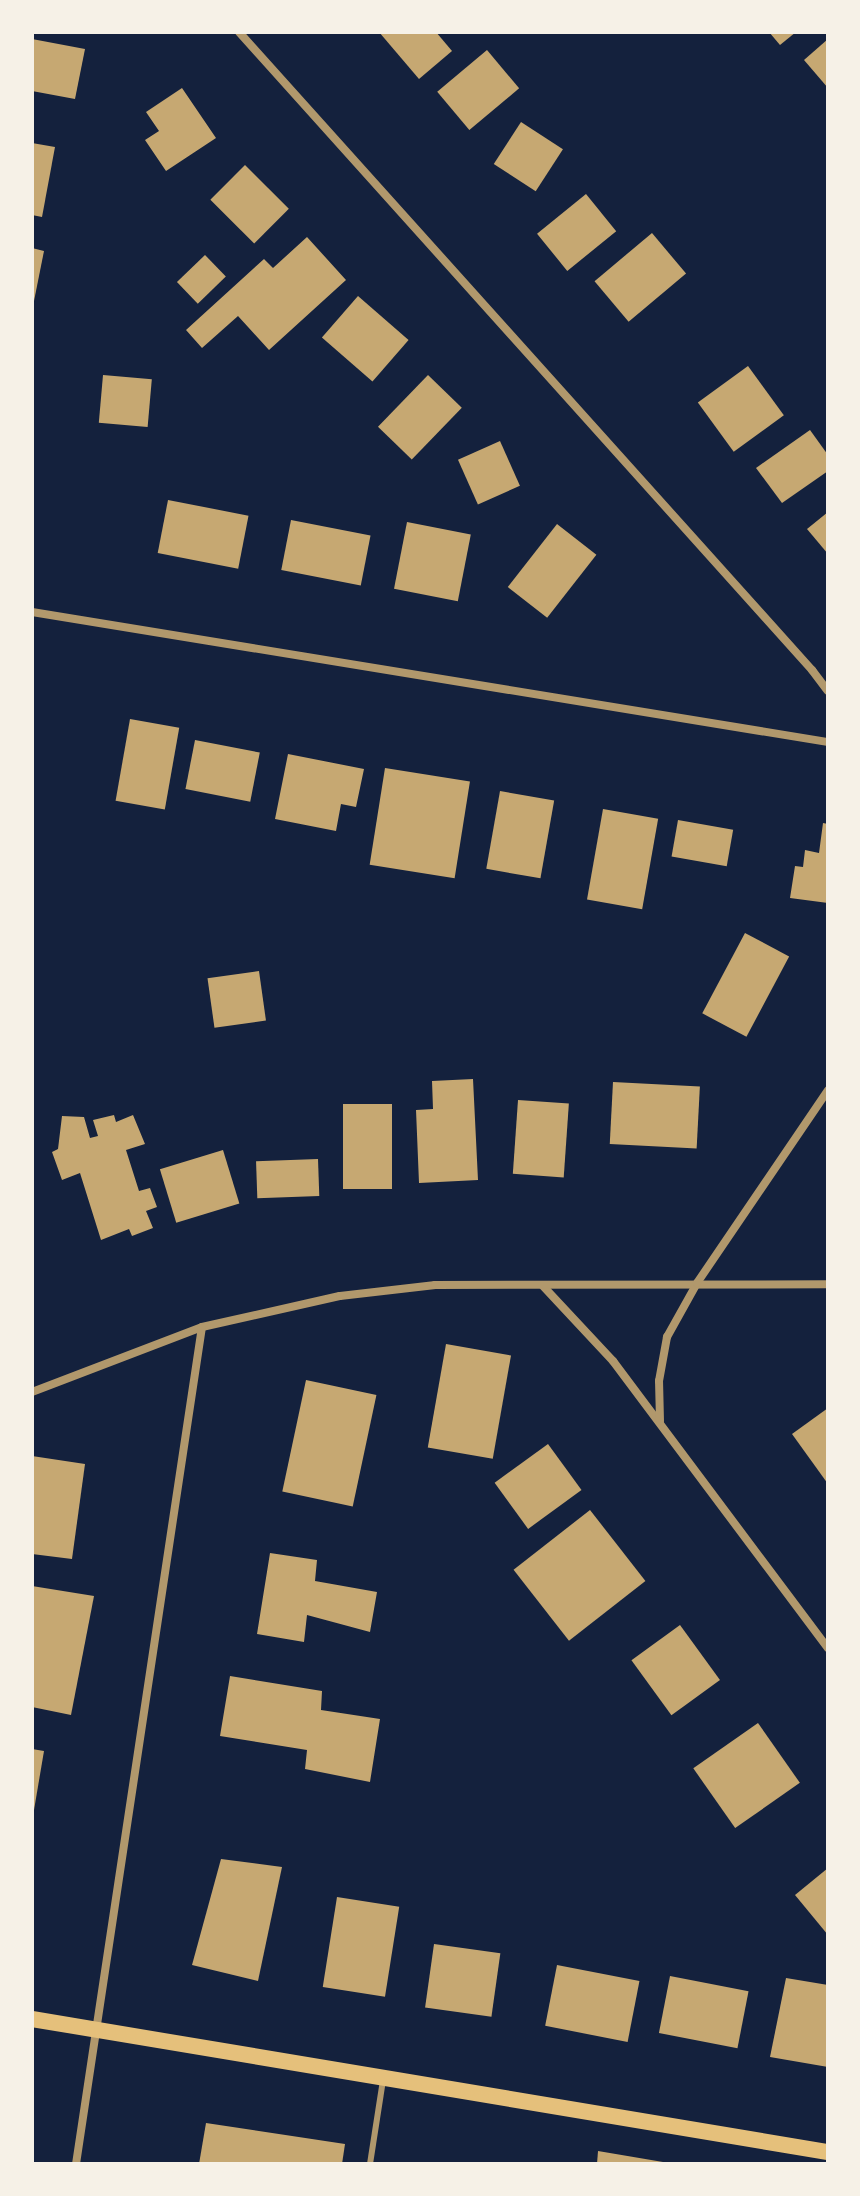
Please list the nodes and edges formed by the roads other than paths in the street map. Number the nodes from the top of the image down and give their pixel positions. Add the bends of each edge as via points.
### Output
1 (239, 32) edge
2 (32, 612) edge
3 (828, 691) edge
4 (828, 742) edge
5 (828, 1090) edge
6 (697, 1283) junction
7 (828, 1284) edge
8 (543, 1286) junction
9 (202, 1327) junction
10 (32, 1392) edge
11 (660, 1422) junction
12 (828, 1648) edge
13 (32, 2019) edge
14 (96, 2029) junction
15 (383, 2080) junction
16 (828, 2152) edge
17 (76, 2164) edge
18 (370, 2164) edge

1 - 3 street
2 - 4 street
5 - 6 street
6 - 7 street
6 - 8 street
6 - 11 street via 667,1337 659,1381
8 - 9 street via 435,1285 340,1296
8 - 11 street via 613,1361
9 - 10 street
9 - 14 street
11 - 12 street
13 - 14 main road
14 - 15 main road
14 - 17 street
15 - 16 main road
15 - 18 lane

